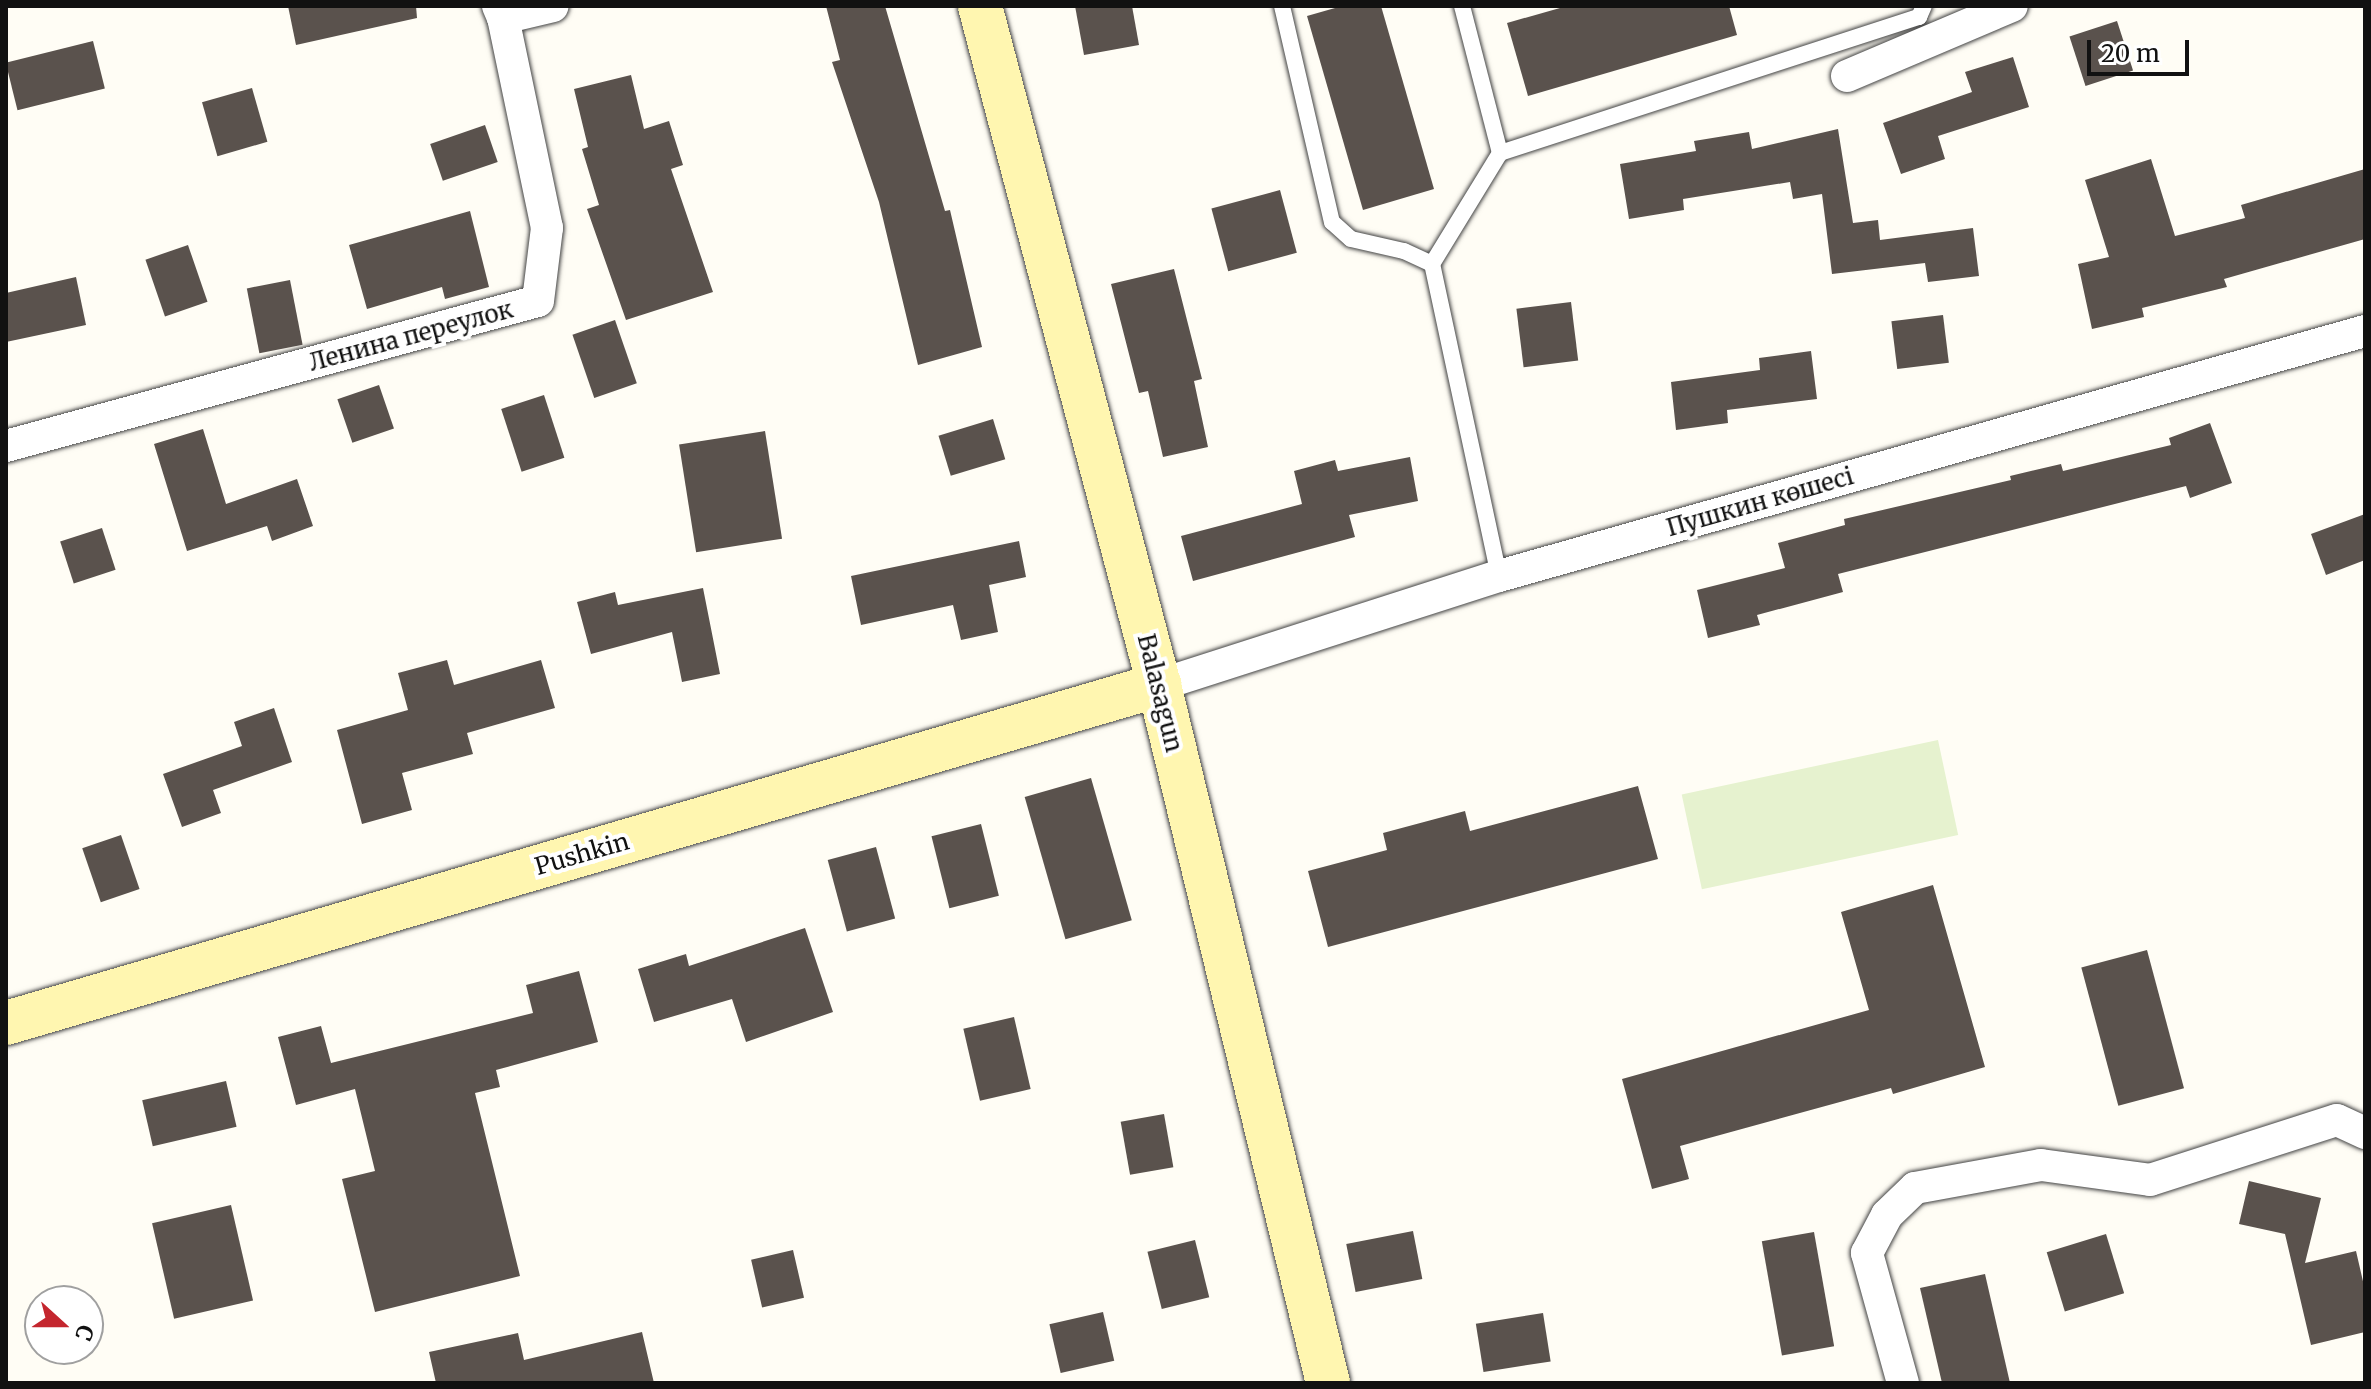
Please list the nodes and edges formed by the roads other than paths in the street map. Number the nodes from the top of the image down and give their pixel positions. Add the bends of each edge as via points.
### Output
1 (553, 6) edge
2 (980, 6) edge
3 (1282, 6) edge
4 (1462, 6) edge
5 (1924, 6) edge
6 (2012, 6) edge
7 (501, 12) edge
8 (1847, 76) dead end
9 (1500, 153) junction
10 (1432, 264) junction
11 (2365, 331) edge
12 (6, 446) edge
13 (1499, 576) junction
14 (1159, 685) junction
15 (6, 1023) edge
16 (2365, 1133) edge
17 (1328, 1383) edge
18 (1903, 1383) edge

1 - 7 street, Ленина переулок
2 - 14 street, Balasagun
3 - 10 lane via 1332,222 1351,239 1404,251
4 - 9 lane
5 - 9 lane via 1919,17
6 - 8 street
7 - 12 street, Ленина переулок via 547,228 538,301
9 - 10 lane
10 - 13 lane
11 - 13 street, Пушкин көшесі
13 - 14 street, Пушкин көшесі
14 - 15 street, Pushkin
14 - 17 street, Balasagun
16 - 18 street via 2337,1120 2150,1180 2041,1165 1915,1188 1887,1215 1867,1253

